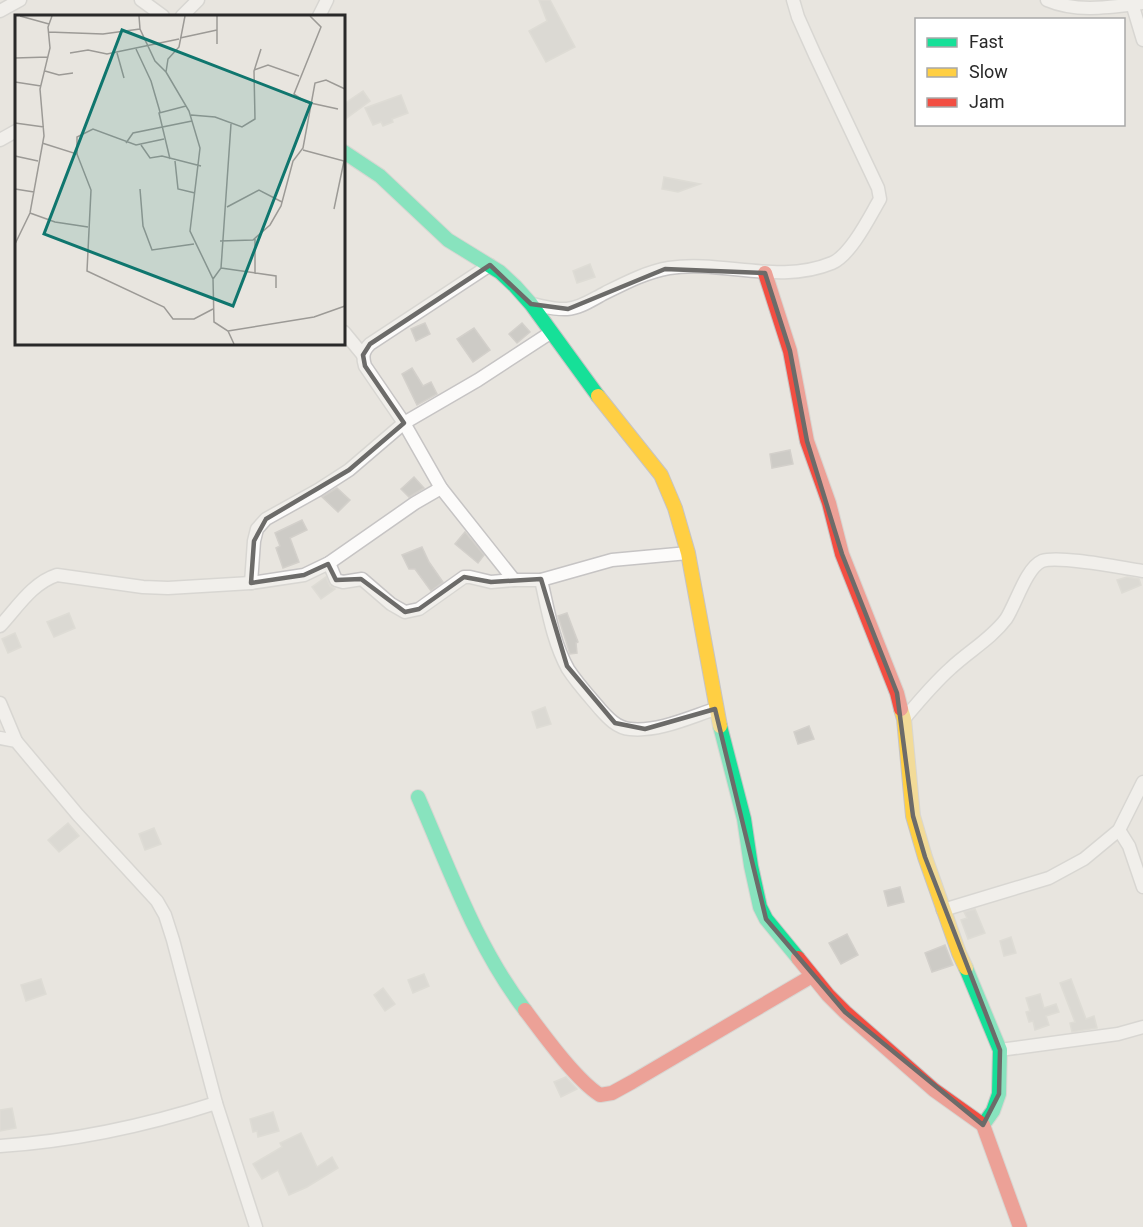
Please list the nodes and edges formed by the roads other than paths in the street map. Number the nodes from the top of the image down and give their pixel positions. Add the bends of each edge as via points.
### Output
1 (20, 0) edge
2 (141, 0) edge
3 (198, 0) edge
4 (327, 0) edge
5 (793, 0) edge
6 (1047, 0) edge
7 (1136, 3) edge
8 (0, 11) edge
9 (162, 15) edge
10 (183, 15) edge
11 (320, 15) edge
12 (1143, 40) edge
13 (15, 132) edge
14 (0, 140) edge
15 (345, 153) edge
16 (490, 265) junction
17 (765, 273) junction
18 (531, 304) junction
19 (345, 333) edge
20 (550, 333) junction
21 (363, 355) junction
22 (404, 423) junction
23 (441, 488) junction
24 (688, 553) junction
25 (329, 563) junction
26 (1143, 572) edge
27 (514, 580) junction
28 (541, 580) junction
29 (251, 583) junction
30 (0, 626) edge
31 (0, 703) edge
32 (715, 709) junction
33 (904, 719) junction
34 (0, 738) edge
35 (16, 741) junction
36 (1143, 782) edge
37 (418, 797) dead end
38 (1119, 830) junction
39 (1143, 886) edge
40 (943, 910) junction
41 (812, 976) junction
42 (1143, 1027) edge
43 (1000, 1050) junction
44 (216, 1103) junction
45 (983, 1125) junction
46 (0, 1146) edge
47 (256, 1227) edge
48 (1020, 1227) edge

1 - 8 street
2 - 9 street
3 - 10 street
4 - 11 street
5 - 17 street via 880,199 844,255 835,262 801,273
6 - 7 street via 1084,8
7 - 12 street
13 - 14 street
15 - 16 street via 380,176 448,240
16 - 18 street
16 - 21 street via 370,344
17 - 18 street via 686,266 641,276 568,309
17 - 33 street via 790,351 807,441 842,554
18 - 20 street
19 - 21 street
20 - 22 street
20 - 24 street via 661,475
21 - 22 street via 365,366
22 - 23 street
22 - 29 street via 349,470 266,519 257,529 254,541
23 - 25 street
23 - 27 street
24 - 28 street via 612,560
24 - 32 street
25 - 27 street via 336,580 362,579 405,612 419,609 464,578
25 - 29 street via 304,575
26 - 33 street via 1087,562 1042,562 1029,574 1006,618 992,635 948,670
27 - 28 street
28 - 32 street via 567,666 615,723 645,729
29 - 30 street via 143,587 57,575 36,586
31 - 35 street
32 - 41 street via 744,819 760,908
33 - 40 street via 913,816
34 - 35 street
35 - 44 street via 157,901 165,915
36 - 38 street
37 - 41 street via 472,924 505,983 551,1045 600,1095 632,1082
38 - 39 street
38 - 40 street via 1084,859 1049,878
40 - 43 street
41 - 45 street via 867,1032 934,1090
42 - 43 street
43 - 45 street via 999,1094
44 - 46 street via 83,1137
44 - 47 street
45 - 48 street

